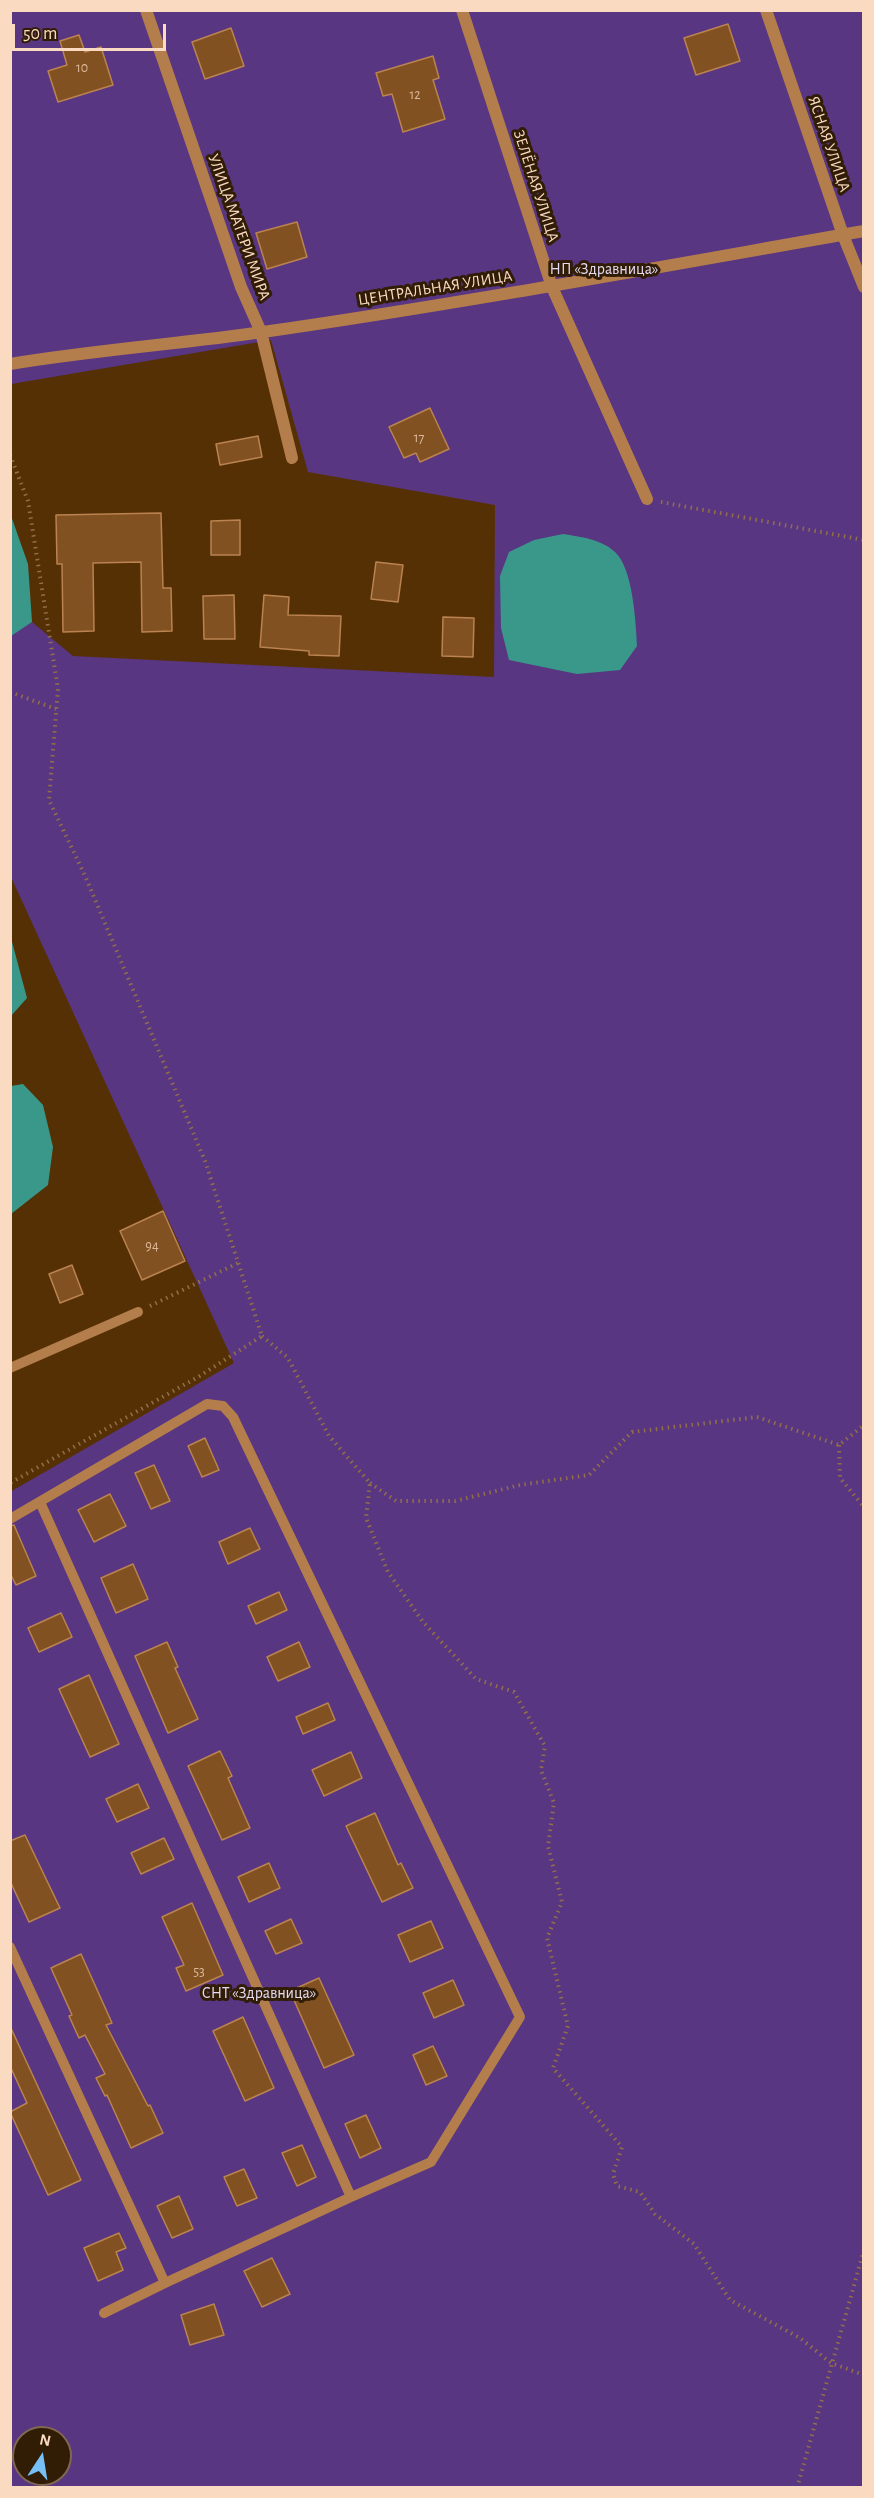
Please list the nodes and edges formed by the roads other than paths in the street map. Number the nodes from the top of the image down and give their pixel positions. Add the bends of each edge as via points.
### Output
1 (146, 10) edge
2 (462, 10) edge
3 (766, 10) edge
4 (864, 231) edge
5 (843, 235) junction
6 (552, 287) junction
7 (864, 287) edge
8 (261, 332) junction
9 (10, 364) edge
10 (292, 458) dead end
11 (647, 499) road end
12 (138, 1312) road end
13 (10, 1368) edge
14 (40, 1502) junction
15 (10, 1519) edge
16 (10, 1947) edge
17 (351, 2196) junction
18 (165, 2283) junction
19 (104, 2313) dead end

1 - 8 street, УЛИЦА МАТЕРИ МИРА via 241,287
2 - 6 street, ЗЕЛЁНАЯ УЛИЦА
3 - 5 street, ЯСНАЯ УЛИЦА
4 - 5 street, ЦЕНТРАЛЬНАЯ УЛИЦА
5 - 6 street, ЦЕНТРАЛЬНАЯ УЛИЦА
5 - 7 street, ЯСНАЯ УЛИЦА
6 - 8 street, ЦЕНТРАЛЬНАЯ УЛИЦА
6 - 11 street, ЗЕЛЁНАЯ УЛИЦА
8 - 9 street, ЦЕНТРАЛЬНАЯ УЛИЦА
8 - 10 street, УЛИЦА МАТЕРИ МИРА
12 - 13 lane
14 - 15 lane
14 - 17 lane
14 - 17 lane via 207,1404 223,1406 233,1417 519,2017 431,2162
16 - 18 lane
17 - 18 lane
18 - 19 lane

